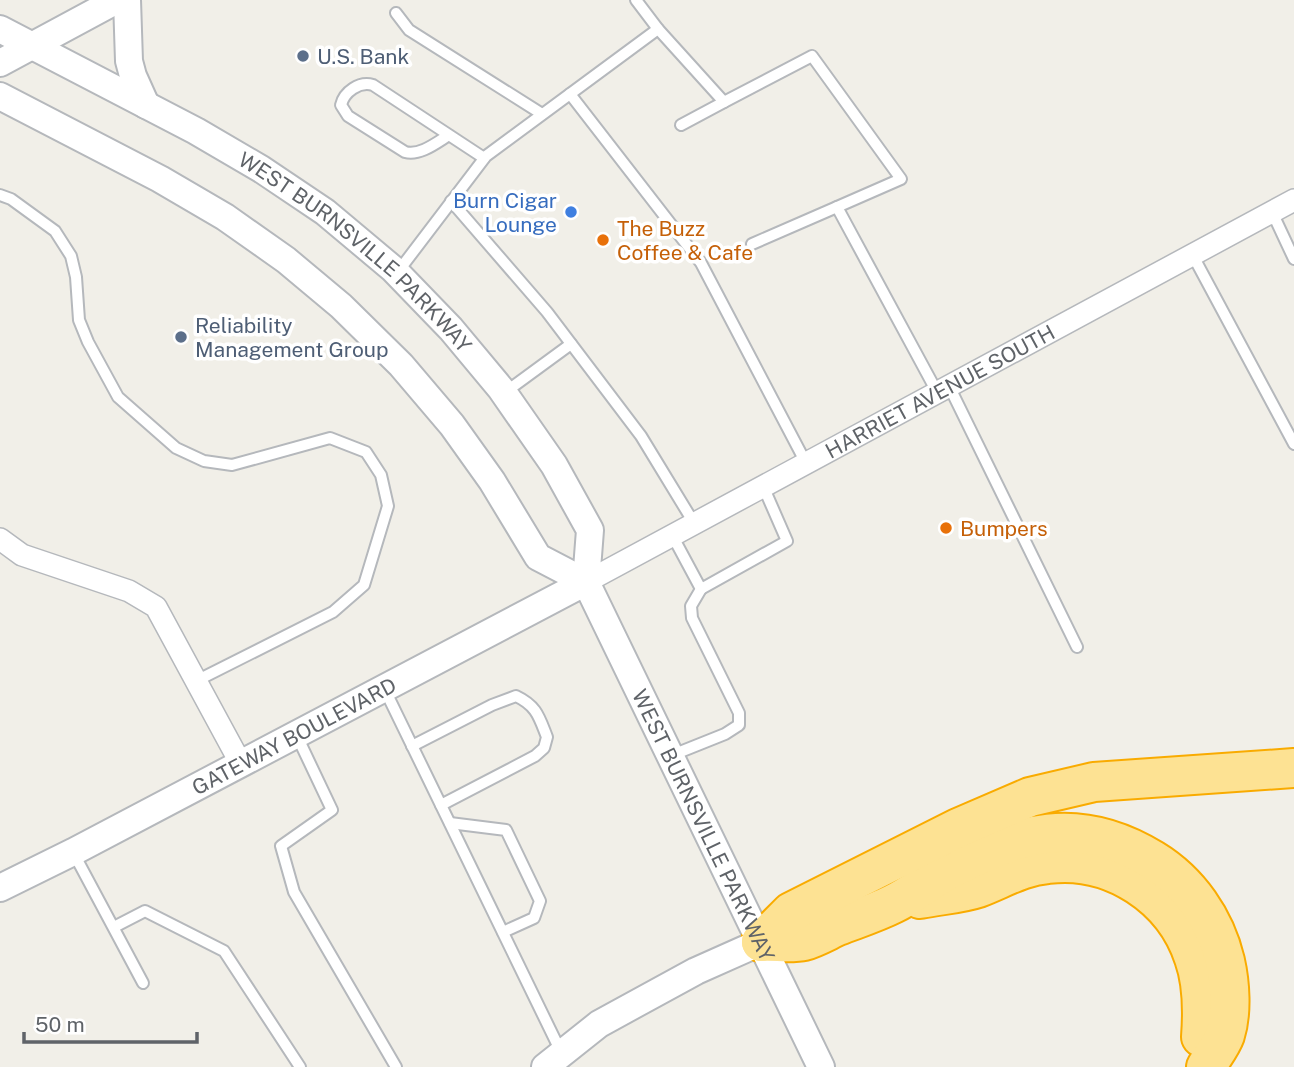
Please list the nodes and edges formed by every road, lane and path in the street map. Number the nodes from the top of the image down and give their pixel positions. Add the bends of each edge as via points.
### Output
1 (117, 0) edge
2 (127, 0) edge
3 (636, 0) edge
4 (396, 13) dead end
5 (0, 29) edge
6 (658, 29) junction
7 (33, 46) junction
8 (0, 63) edge
9 (570, 94) junction
10 (0, 96) edge
11 (724, 102) junction
12 (146, 105) junction
13 (542, 114) junction
14 (681, 125) dead end
15 (449, 135) junction
16 (484, 158) junction
17 (0, 195) edge
18 (1294, 200) edge
19 (451, 201) junction
20 (837, 207) junction
21 (1272, 212) junction
22 (752, 244) dead end
23 (1192, 254) junction
24 (1294, 258) edge
25 (397, 273) junction
26 (571, 344) junction
27 (943, 389) junction
28 (504, 393) junction
29 (1294, 443) edge
30 (806, 463) junction
31 (763, 486) junction
32 (694, 523) junction
33 (672, 535) junction
34 (0, 538) edge
35 (586, 582) junction
36 (701, 589) junction
37 (1077, 647) dead end
38 (196, 681) junction
39 (384, 688) junction
40 (296, 734) junction
41 (412, 746) junction
42 (670, 756) junction
43 (241, 764) junction
44 (1294, 768) edge
45 (441, 805) junction
46 (450, 823) junction
47 (73, 852) junction
48 (0, 888) edge
49 (894, 904) junction
50 (114, 927) junction
51 (503, 932) junction
52 (761, 942) junction
53 (143, 983) dead end
54 (553, 1060) edge
55 (300, 1067) edge
56 (396, 1067) edge
57 (821, 1067) edge
58 (1199, 1067) edge
59 (1206, 1067) edge

1 - 7 street
2 - 12 street via 129,61
3 - 6 lane
4 - 13 lane via 409,30
5 - 7 street, WEST BURNSVILLE PARKWAY
6 - 9 lane
6 - 11 lane
7 - 8 street
7 - 12 street, WEST BURNSVILLE PARKWAY
9 - 13 lane
9 - 30 lane via 701,263
10 - 35 street via 225,217 286,260 401,365 452,425 538,557
11 - 14 lane
11 - 20 lane via 812,55 901,179
12 - 25 street, WEST BURNSVILLE PARKWAY via 272,176
13 - 16 lane
15 - 15 lane via 373,85 357,86 342,100 348,116 405,152 420,151
15 - 16 lane
16 - 19 lane
17 - 38 lane via 11,198 55,231 71,256 79,320 118,397 176,448 204,461 232,465 330,438 366,452 381,475 388,506 363,585 333,612
18 - 21 street, HARRIET AVENUE SOUTH
19 - 25 lane
19 - 26 lane
20 - 22 lane
20 - 27 lane
21 - 23 street, HARRIET AVENUE SOUTH
21 - 24 lane
23 - 27 street, HARRIET AVENUE SOUTH
23 - 29 lane
25 - 28 street, WEST BURNSVILLE PARKWAY
26 - 28 lane
26 - 32 lane via 641,436
27 - 30 street, HARRIET AVENUE SOUTH
27 - 37 lane
28 - 35 street, WEST BURNSVILLE PARKWAY via 554,465 590,530
30 - 31 street, HARRIET AVENUE SOUTH
31 - 32 street, HARRIET AVENUE SOUTH
31 - 36 lane via 787,541
32 - 33 street, HARRIET AVENUE SOUTH
33 - 35 street, HARRIET AVENUE SOUTH
33 - 36 lane
34 - 38 street via 22,555 129,591 156,607
35 - 39 street, GATEWAY BOULEVARD
35 - 42 street, WEST BURNSVILLE PARKWAY
36 - 42 lane via 691,606 692,618 739,713 739,725
38 - 43 street
39 - 40 street, GATEWAY BOULEVARD
39 - 41 lane
40 - 43 street, GATEWAY BOULEVARD
40 - 56 lane via 332,810 281,846 294,892
41 - 45 lane
41 - 45 lane via 516,696 531,704 542,724 547,737 535,757
42 - 52 street, WEST BURNSVILLE PARKWAY
43 - 47 street, GATEWAY BOULEVARD
44 - 52 highway via 1094,782 1030,797 957,828 791,912
45 - 46 lane
46 - 51 lane
46 - 51 lane via 506,830 540,901 534,918
47 - 48 street, GATEWAY BOULEVARD
47 - 50 lane
49 - 52 highway via 803,941
49 - 58 highway via 977,888 1050,863 1089,865 1132,881 1167,911 1194,958 1203,1014
49 - 59 highway via 947,871 1034,834 1084,834 1138,851 1160,864 1197,900 1221,944 1228,1019 1224,1037
50 - 53 lane
50 - 55 lane via 145,911 224,951
51 - 54 lane
52 - 54 street via 599,1024
52 - 57 street, WEST BURNSVILLE PARKWAY

